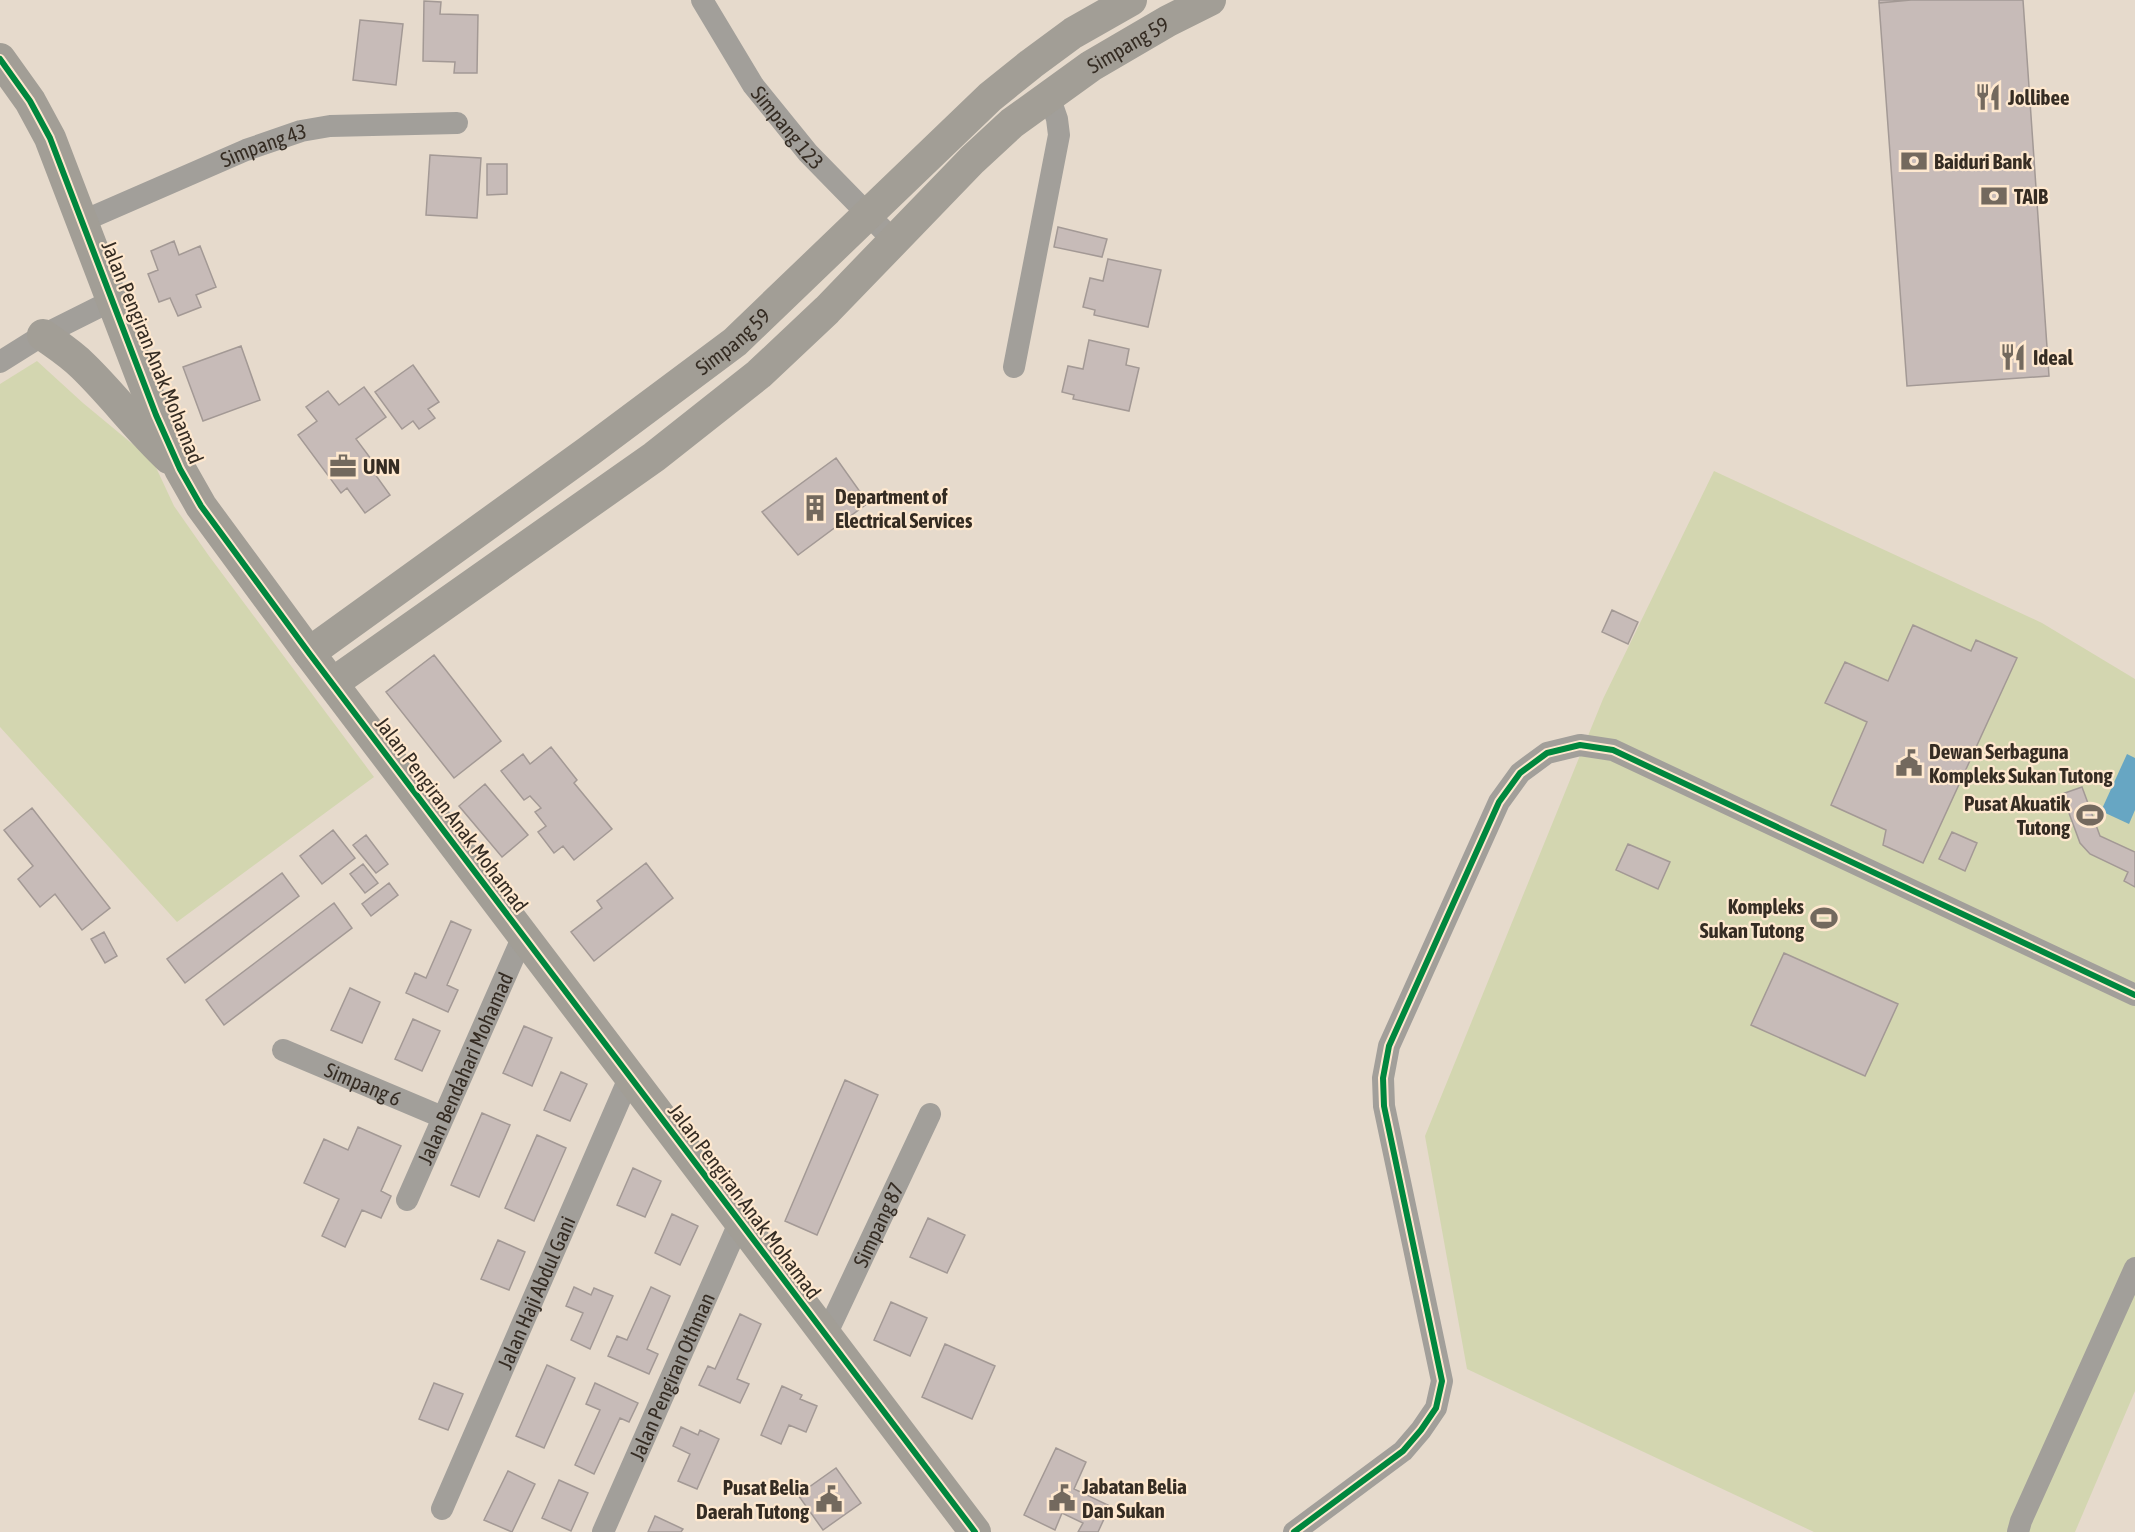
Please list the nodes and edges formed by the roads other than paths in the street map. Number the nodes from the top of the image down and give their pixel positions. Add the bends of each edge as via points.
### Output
1 (702, 0) edge
2 (1131, 0) edge
3 (1210, 0) edge
4 (0, 59) edge
5 (1049, 96) junction
6 (457, 123) dead end
7 (868, 214) junction
8 (83, 221) junction
9 (894, 241) junction
10 (113, 300) junction
11 (43, 335) junction
12 (0, 363) edge
13 (1014, 367) dead end
14 (180, 469) junction
15 (309, 653) junction
16 (333, 683) junction
17 (524, 936) junction
18 (2135, 995) edge
19 (284, 1050) dead end
20 (630, 1076) junction
21 (930, 1114) dead end
22 (442, 1117) junction
23 (407, 1200) dead end
24 (740, 1221) junction
25 (2135, 1268) edge
26 (826, 1335) junction
27 (442, 1509) dead end
28 (603, 1532) edge
29 (975, 1532) edge
30 (1294, 1532) edge
31 (2018, 1532) edge

1 - 7 street, Simpang 123 via 753,86 808,153
2 - 7 street, Simpang 59 via 1030,63
3 - 5 street, Simpang 59 via 1091,66
4 - 8 street, Jalan Pengiran Anak Mohamad via 50,138
5 - 9 street, Simpang 59 via 972,160
5 - 13 street via 1059,135
6 - 8 street, Simpang 43 via 330,126 301,131 246,150
7 - 9 street, Simpang 123
7 - 15 street, Simpang 59 via 735,342
8 - 10 street, Jalan Pengiran Anak Mohamad
9 - 16 street, Simpang 59 via 759,374 676,440
10 - 11 street
10 - 14 street, Jalan Pengiran Anak Mohamad
11 - 12 street
11 - 14 street via 84,366 143,434
14 - 15 street, Jalan Pengiran Anak Mohamad via 201,506
15 - 16 street, Jalan Pengiran Anak Mohamad
16 - 17 street, Jalan Pengiran Anak Mohamad
17 - 20 street, Jalan Pengiran Anak Mohamad
17 - 22 street, Jalan Bendahari Mohamad
18 - 30 street via 1613,750 1580,745 1547,753 1520,772 1499,802 1389,1046 1383,1078 1384,1106 1442,1381 1436,1408 1403,1451
19 - 22 street, Simpang 6
20 - 24 street, Jalan Pengiran Anak Mohamad
20 - 27 street, Jalan Haji Abdul Gani
21 - 26 street, Simpang 87
22 - 23 street, Jalan Bendahari Mohamad
24 - 26 street, Jalan Pengiran Anak Mohamad
24 - 28 street, Jalan Pengiran Othman
25 - 31 street
26 - 29 street, Jalan Pengiran Anak Mohamad

